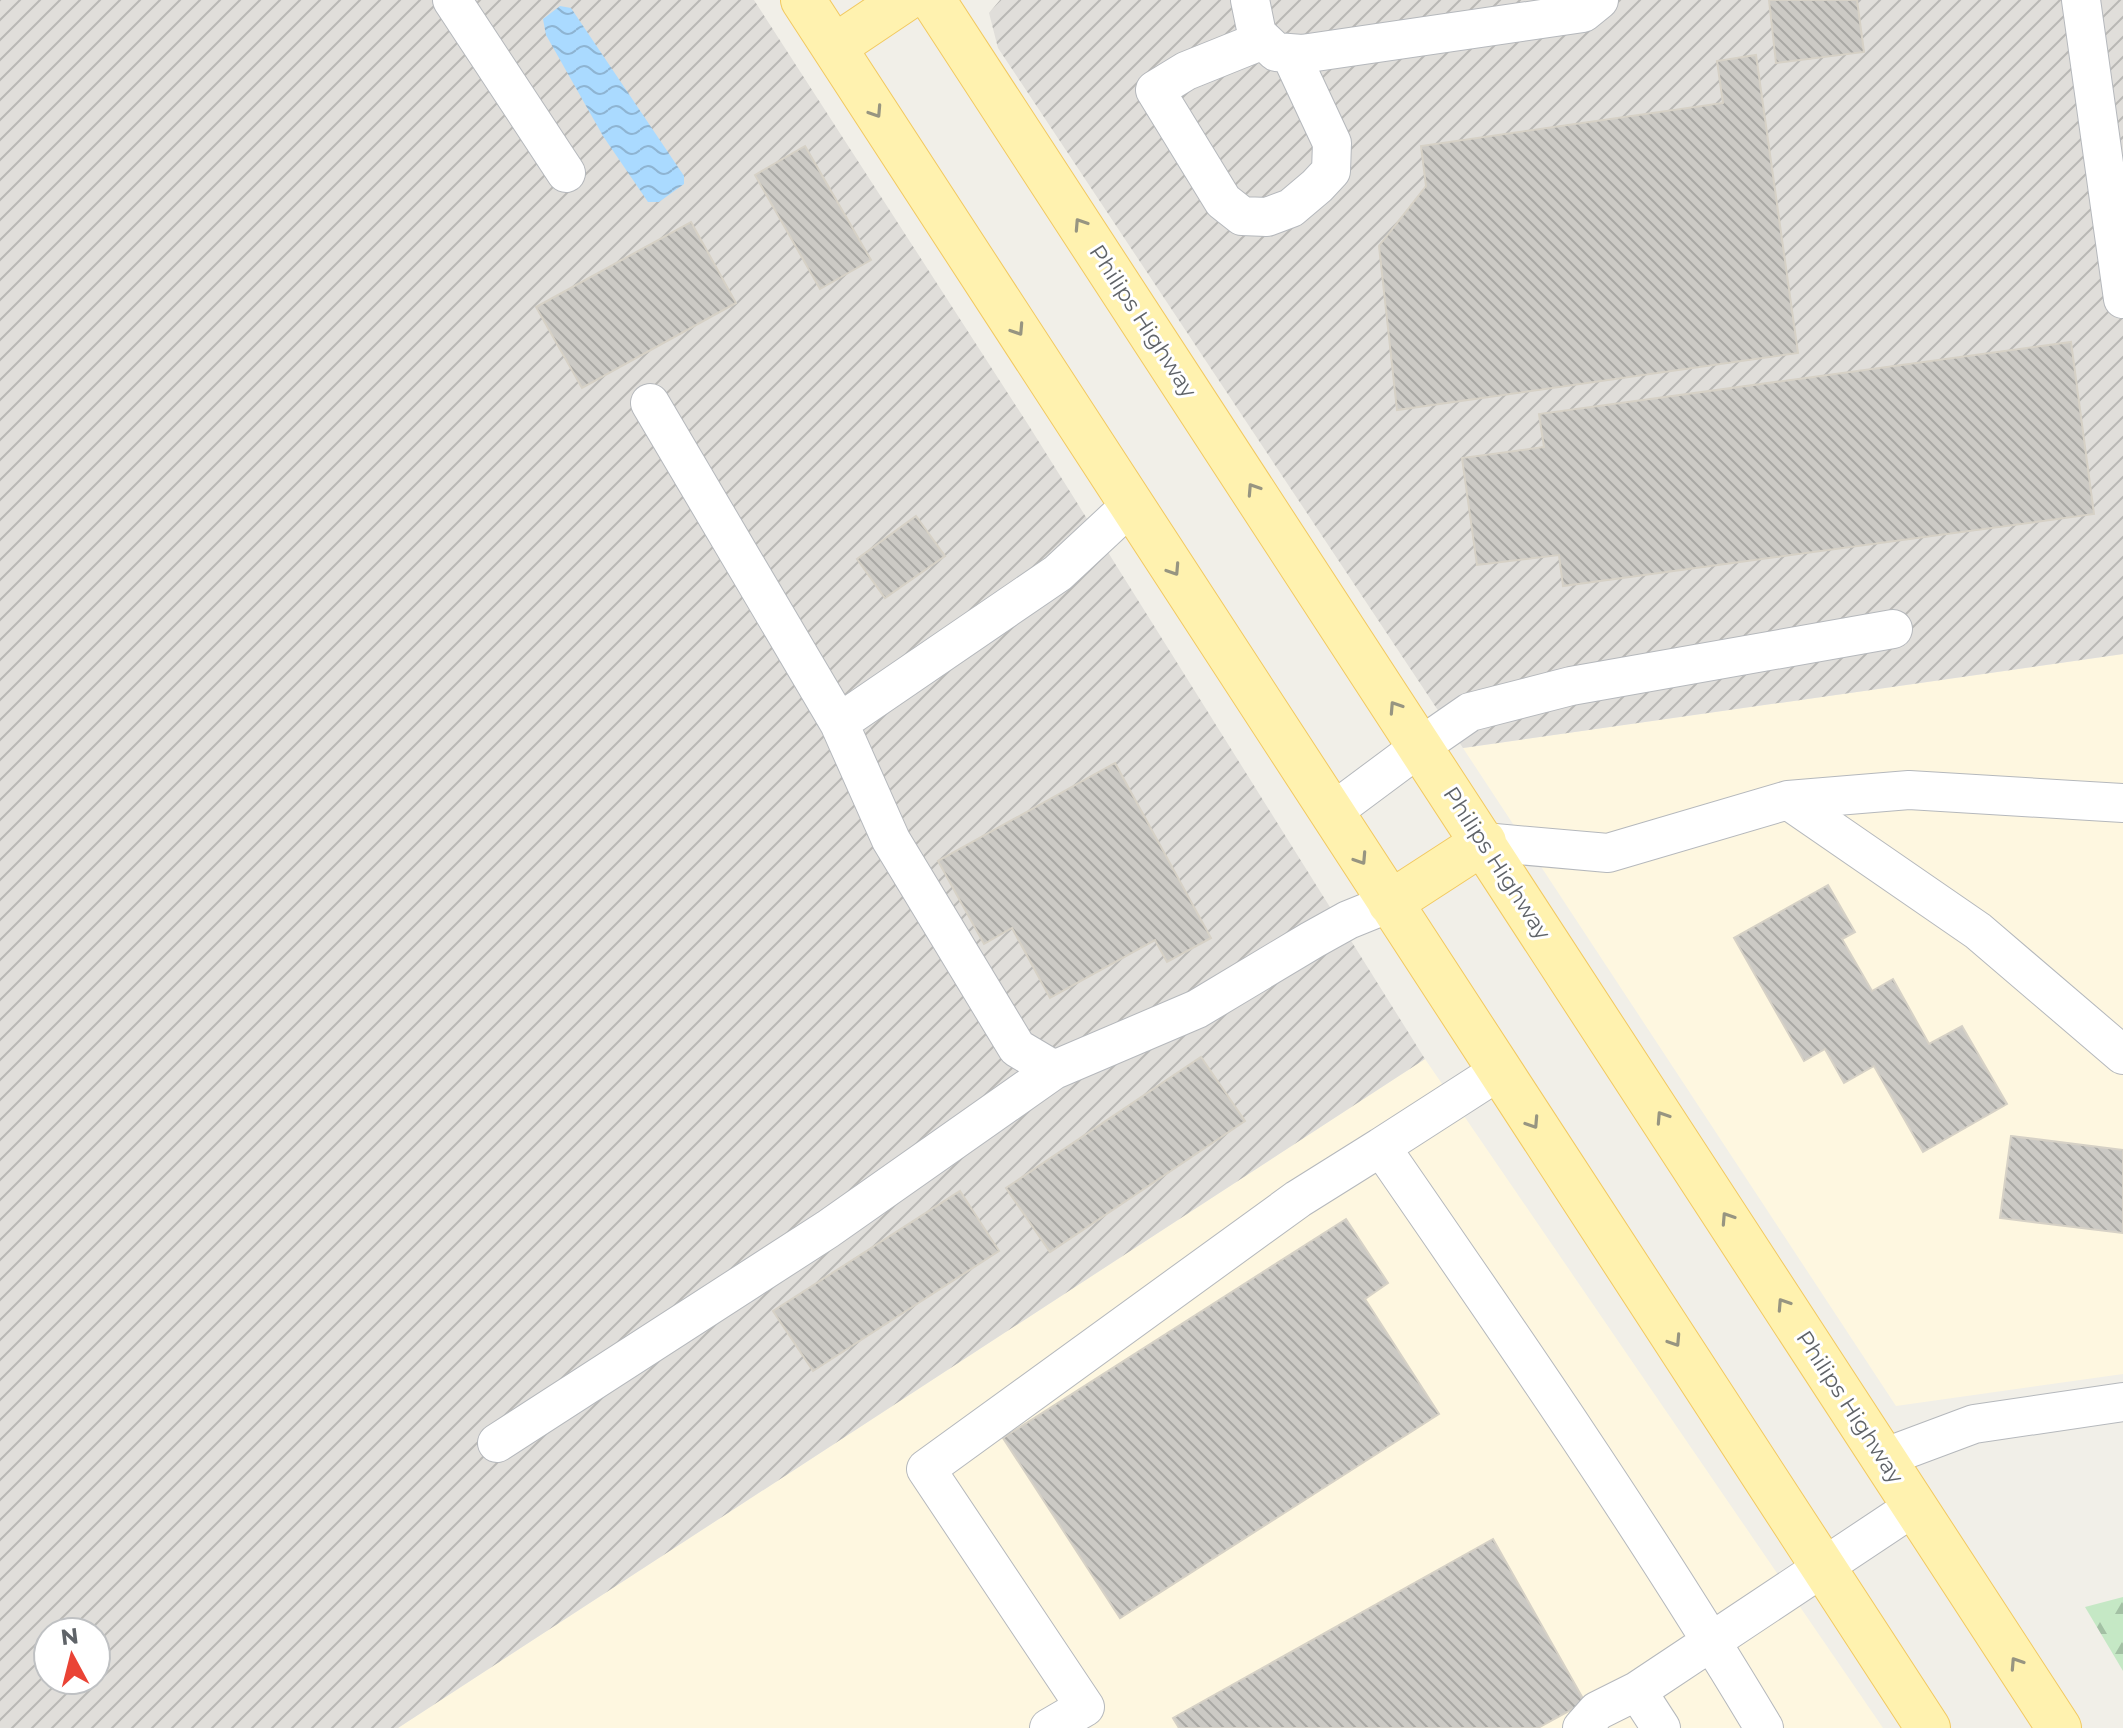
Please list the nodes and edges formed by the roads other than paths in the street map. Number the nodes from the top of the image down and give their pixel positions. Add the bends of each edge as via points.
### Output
1 (452, 0) edge
2 (803, 0) edge
3 (904, 0) edge
4 (933, 0) edge
5 (1250, 0) edge
6 (1599, 0) edge
7 (2081, 0) edge
8 (1276, 46) junction
9 (834, 47) junction
10 (566, 173) dead end
11 (2123, 299) edge
12 (650, 403) dead end
13 (1132, 504) junction
14 (1893, 629) dead end
15 (839, 723) junction
16 (1421, 746) junction
17 (1788, 800) junction
18 (2123, 803) edge
19 (1331, 813) junction
20 (1484, 842) junction
21 (1390, 903) junction
22 (2123, 1055) edge
23 (1054, 1070) junction
24 (1499, 1071) junction
25 (1381, 1147) junction
26 (2123, 1402) edge
27 (497, 1443) dead end
28 (1883, 1458) junction
29 (1915, 1506) junction
30 (1824, 1569) junction
31 (1713, 1642) junction
32 (1637, 1691) junction
33 (1049, 1728) edge
34 (1582, 1728) edge
35 (1661, 1728) edge
36 (1764, 1728) edge
37 (1928, 1728) edge
38 (2059, 1728) edge

1 - 10 street
2 - 9 main road
3 - 9 main road
16 -> 4 main road, Philips Highway
5 - 8 street via 1257,34
6 - 8 street via 1583,13 1302,54
7 - 11 street
8 - 8 street via 1332,143 1331,171 1291,208 1267,217 1242,216 1223,201 1155,90 1186,71
9 -> 13 main road
12 - 15 street
13 - 15 street via 1058,573
13 -> 19 main road
14 - 16 street via 1571,686 1470,712
15 - 23 street via 891,840 1017,1048
16 - 19 street
16 - 20 main road, Philips Highway
17 - 18 street via 1909,790
17 - 20 street via 1608,853
17 - 22 street via 1978,931
19 -> 21 main road
20 - 21 main road
28 -> 20 main road, Philips Highway
21 - 23 street via 1348,920 1197,1009
21 - 24 main road
23 - 27 street via 828,1229
24 - 25 street
24 -> 30 main road
25 - 31 street via 1526,1356
25 - 33 street via 1298,1199 926,1469 1085,1707
26 - 28 street via 1974,1424
28 - 29 main road, Philips Highway
29 - 30 street
38 -> 29 main road, Philips Highway
30 - 31 street
30 - 37 main road
31 - 32 street
31 - 36 street
32 - 34 street via 1597,1711
32 - 35 street

